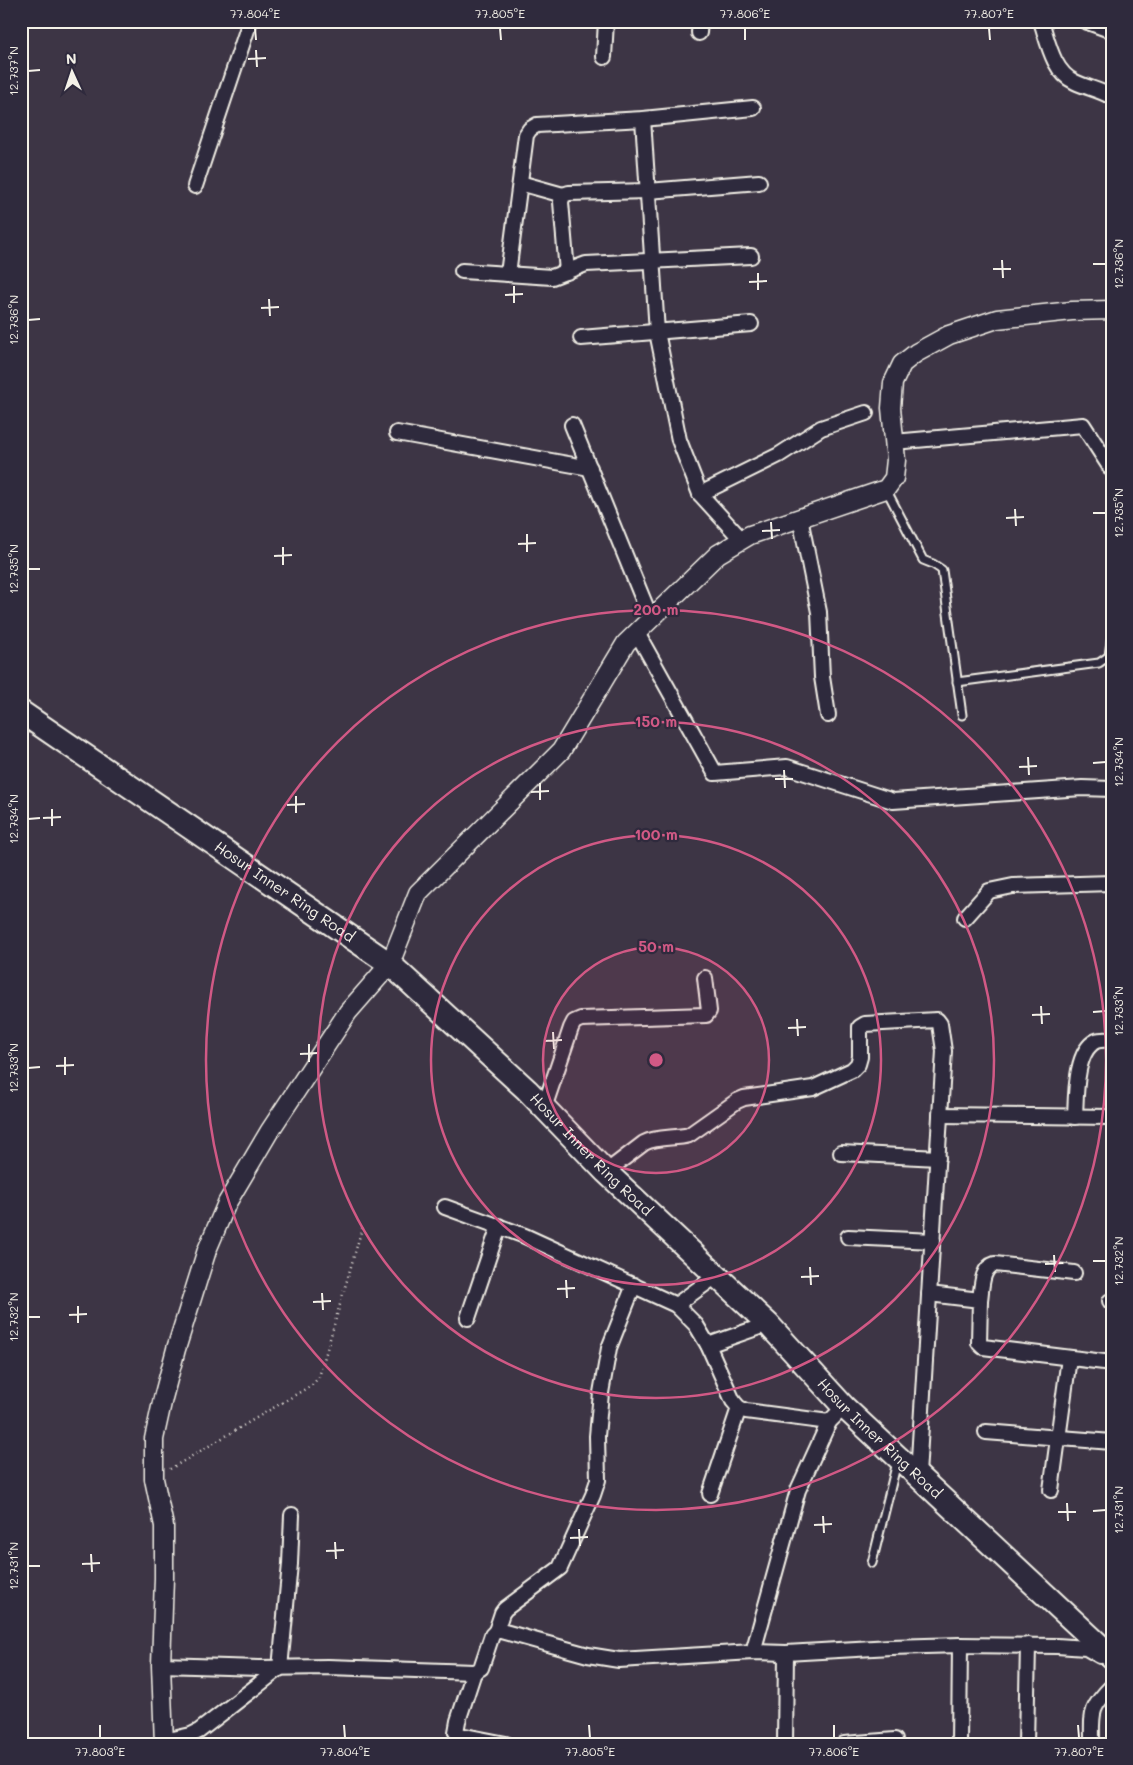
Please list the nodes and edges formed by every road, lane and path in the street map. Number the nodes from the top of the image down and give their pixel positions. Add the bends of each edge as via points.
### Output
1 (250, 21) edge
2 (606, 21) edge
3 (1041, 21) edge
4 (1085, 21) edge
5 (1112, 31) edge
6 (604, 57) dead end
7 (1112, 97) edge
8 (753, 108) dead end
9 (643, 119) junction
10 (759, 182) dead end
11 (520, 183) junction
12 (195, 186) dead end
13 (648, 191) junction
14 (563, 195) junction
15 (751, 256) dead end
16 (652, 261) junction
17 (462, 271) dead end
18 (567, 272) junction
19 (508, 274) junction
20 (1112, 310) edge
21 (751, 324) dead end
22 (657, 332) junction
23 (581, 338) dead end
24 (866, 413) dead end
25 (572, 425) dead end
26 (397, 432) dead end
27 (894, 442) junction
28 (590, 468) junction
29 (1112, 470) edge
30 (886, 489) junction
31 (700, 494) junction
32 (800, 518) junction
33 (742, 540) junction
34 (651, 619) junction
35 (637, 633) junction
36 (1112, 634) edge
37 (957, 682) junction
38 (21, 712) edge
39 (828, 715) dead end
40 (962, 715) dead end
41 (1112, 789) edge
42 (1112, 884) edge
43 (965, 918) dead end
44 (390, 964) junction
45 (705, 978) dead end
46 (1112, 1040) edge
47 (544, 1108) junction
48 (940, 1115) junction
49 (1075, 1117) junction
50 (1112, 1117) edge
51 (841, 1153) dead end
52 (938, 1158) junction
53 (606, 1172) junction
54 (445, 1207) dead end
55 (362, 1225) dead end
56 (499, 1226) junction
57 (848, 1236) dead end
58 (933, 1241) junction
59 (1074, 1273) dead end
60 (716, 1276) junction
61 (634, 1285) junction
62 (929, 1294) junction
63 (980, 1300) junction
64 (676, 1305) junction
65 (468, 1318) dead end
66 (768, 1324) junction
67 (708, 1345) junction
68 (1069, 1358) junction
69 (1112, 1363) edge
70 (739, 1408) junction
71 (836, 1415) junction
72 (986, 1432) dead end
73 (1059, 1438) junction
74 (1112, 1442) edge
75 (898, 1457) junction
76 (918, 1475) junction
77 (154, 1479) junction
78 (1051, 1490) dead end
79 (710, 1494) dead end
80 (292, 1515) dead end
81 (872, 1563) dead end
82 (496, 1631) junction
83 (1028, 1645) junction
84 (960, 1646) junction
85 (753, 1652) junction
86 (786, 1653) junction
87 (1112, 1657) edge
88 (1112, 1662) edge
89 (161, 1665) junction
90 (280, 1668) junction
91 (474, 1672) junction
92 (1112, 1686) edge
93 (455, 1738) edge
94 (895, 1740) dead end
95 (164, 1742) edge
96 (506, 1744) edge
97 (785, 1744) edge
98 (844, 1744) edge
99 (959, 1744) edge
100 (1026, 1744) edge
101 (1092, 1744) edge

1 - 12 street
2 - 6 street
3 - 7 street via 1061,71 1074,81
4 - 5 street
8 - 9 street
9 - 11 street via 537,125 526,135
9 - 13 street
10 - 13 street
11 - 14 street
11 - 19 street
13 - 14 street
13 - 16 street
14 - 18 street via 560,202
15 - 16 street
16 - 18 street via 586,264
16 - 22 street
17 - 19 street
18 - 19 street via 552,277
20 - 27 street via 997,319 949,335 916,352 902,364 893,383
21 - 22 street
22 - 23 street
22 - 31 street via 679,440
24 - 31 street via 821,428 779,455
25 - 28 street
26 - 28 street
27 - 29 street via 1083,425
27 - 30 street via 894,478
28 - 34 street
30 - 32 street
30 - 37 lane via 923,560 942,570
31 - 33 street
32 - 33 street
32 - 39 street via 819,612 822,677
33 - 34 street via 718,554
34 - 35 street
35 - 41 street via 716,773 787,767 893,801 1082,788
35 - 44 street via 626,643 561,750 418,893
36 - 37 lane via 1110,656 1099,663
37 - 40 lane
38 - 44 main road, Hosur Inner Ring Road
42 - 43 street via 998,888 989,891
44 - 47 main road, Hosur Inner Ring Road
44 - 77 street via 348,1012 226,1202 207,1250 163,1398 154,1439
45 - 47 street via 709,1011 706,1015 581,1019 574,1022
46 - 49 street via 1092,1044 1081,1059
47 - 53 main road, Hosur Inner Ring Road
48 - 49 street
48 - 52 street
48 - 53 street via 944,1051 937,1020 865,1024 859,1032 860,1057 852,1070 813,1088 744,1098 689,1135 644,1143
49 - 50 street
51 - 52 street
52 - 58 street
53 - 60 main road, Hosur Inner Ring Road
54 - 56 street
55 - 77 path via 316,1381
56 - 61 street
56 - 65 street
57 - 58 street
58 - 62 street
59 - 63 street via 995,1264 985,1270
60 - 64 street
60 - 66 main road, Hosur Inner Ring Road
61 - 64 street
61 - 82 street via 609,1348 596,1436 598,1480 593,1495 560,1568 505,1609
62 - 63 street
62 - 76 street
63 - 68 street via 981,1346
64 - 67 street via 696,1325
66 - 67 street
66 - 71 main road, Hosur Inner Ring Road
67 - 70 street
68 - 69 street
68 - 73 street
70 - 71 street
70 - 79 street
71 - 75 main road, Hosur Inner Ring Road
71 - 85 street via 798,1490
72 - 73 street
73 - 74 street
73 - 78 street
75 - 76 main road, Hosur Inner Ring Road
75 - 81 lane
76 - 87 main road, Hosur Inner Ring Road
77 - 89 street via 164,1526
80 - 90 street
82 - 85 street via 618,1660
82 - 91 street via 481,1668
83 - 84 street
83 - 88 street via 1086,1648
83 - 100 street
84 - 86 street
84 - 99 street
85 - 86 street
86 - 97 street
89 - 90 street
89 - 95 street
90 - 91 street
90 - 95 street via 200,1731
91 - 93 street
92 - 101 street via 1092,1712
93 - 96 street via 460,1735
94 - 98 street

